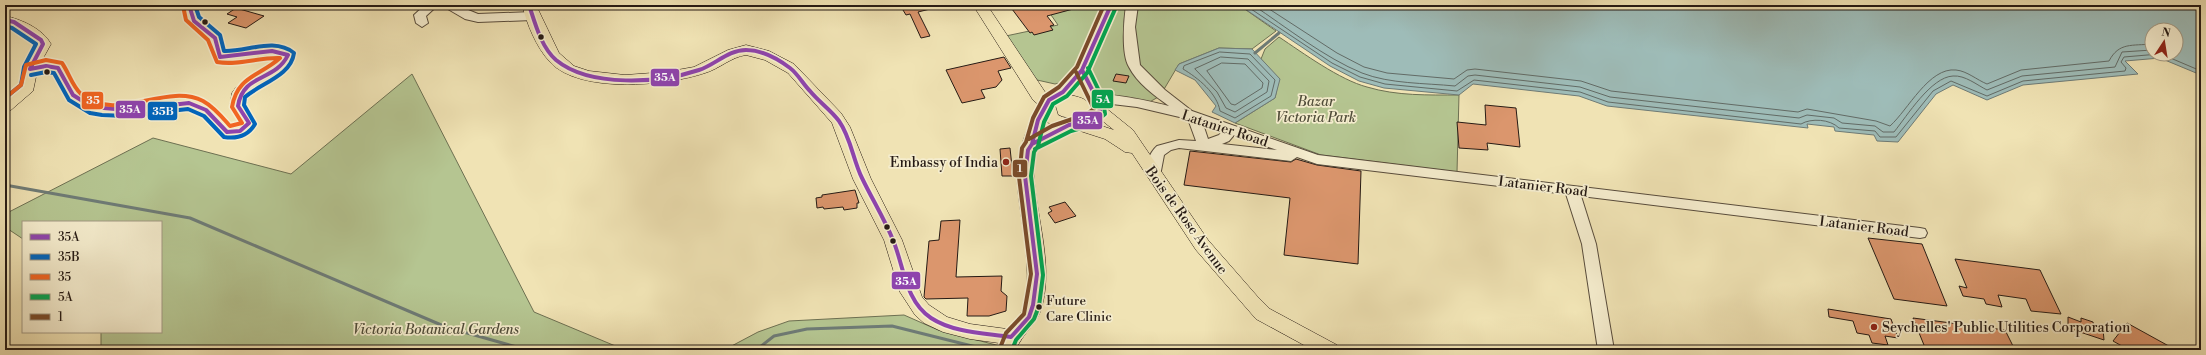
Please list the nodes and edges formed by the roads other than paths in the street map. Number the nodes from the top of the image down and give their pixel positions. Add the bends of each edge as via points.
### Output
1 (189, 5) edge
2 (432, 5) edge
3 (447, 5) edge
4 (980, 5) edge
5 (1111, 5) edge
6 (1132, 5) edge
7 (531, 11) edge
8 (6, 19) edge
9 (422, 22) dead end
10 (30, 69) junction
11 (1082, 70) junction
12 (1063, 92) junction
13 (1097, 105) junction
14 (5, 106) edge
15 (1046, 106) junction
16 (1194, 116) junction
17 (1074, 124) junction
18 (1231, 129) junction
19 (1032, 144) junction
20 (1204, 146) junction
21 (1142, 157) junction
22 (1317, 158) junction
23 (1155, 173) junction
24 (1572, 190) junction
25 (1920, 233) dead end
26 (1009, 344) edge
27 (1330, 350) edge
28 (1606, 350) edge

1 - 10 main road via 192,19 214,37 220,57 234,58 274,51 286,52 288,55 280,66 249,85 240,95 238,106 249,123 243,130 227,132 203,108 191,103 174,102 123,110 92,106 72,94 58,68 46,66
2 - 9 street via 420,15
3 - 7 street via 478,18
4 - 15 main road
5 - 11 main road
6 - 16 street via 1129,26 1134,66 1160,93
7 - 26 main road via 556,60 571,70 594,77 641,80 689,73 744,50 762,53 793,69 842,127 861,177 894,242 907,289 918,307 945,325
8 - 10 main road via 41,40 43,44
10 - 14 main road via 27,88
11 - 12 main road
11 - 13 main road
12 - 13 main road via 1081,91
12 - 15 main road via 1052,96
13 - 16 street, Latanier Road
13 - 17 main road via 1091,120
13 - 21 main road, Bois de Rose Avenue via 1116,123
15 - 17 main road via 1051,117 1063,123
15 - 19 main road via 1038,120
16 - 18 street, Latanier Road
16 - 20 street
17 - 19 main road
17 - 21 main road, Bois de Rose Avenue via 1111,135
18 - 20 street via 1224,138
18 - 22 street, Latanier Road
19 - 26 main road via 1028,150 1025,176 1037,274 1033,305 1028,317
20 - 22 street
20 - 23 street via 1179,144 1166,147 1154,158
21 - 23 main road, Bois de Rose Avenue
22 - 24 street, Latanier Road
23 - 27 main road, Bois de Rose Avenue via 1202,245 1250,301 1263,314
24 - 25 street, Latanier Road
24 - 28 street via 1590,244

